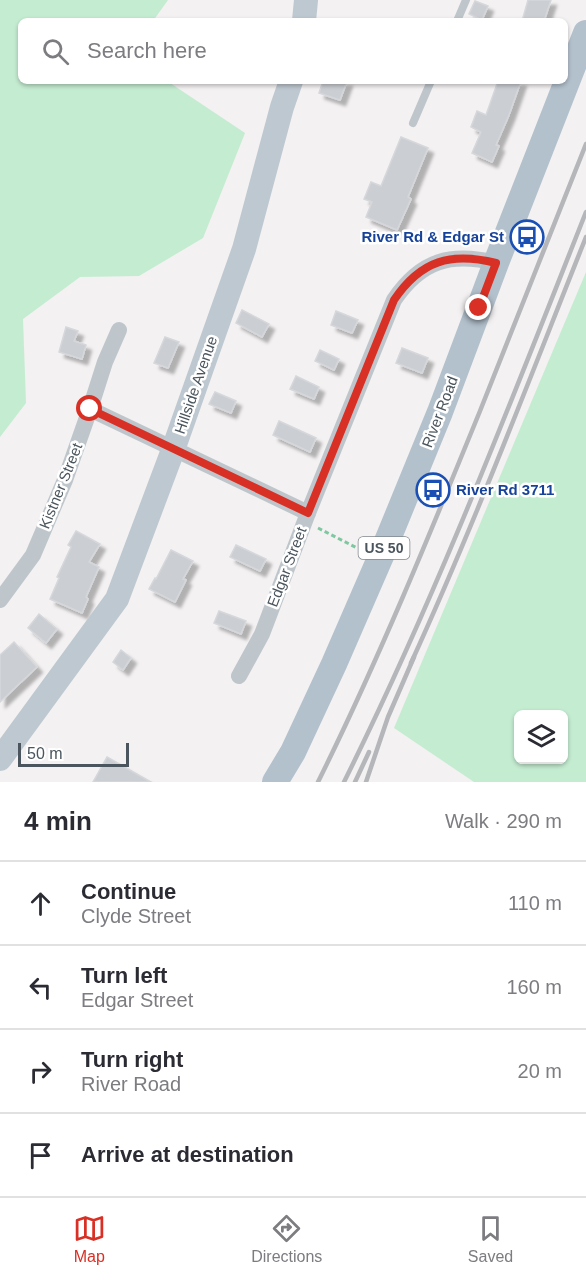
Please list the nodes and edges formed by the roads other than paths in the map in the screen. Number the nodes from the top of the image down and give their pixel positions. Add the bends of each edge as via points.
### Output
1 (306, 0) edge
2 (466, 0) edge
3 (304, 18) edge
4 (458, 18) edge
5 (586, 33) edge
6 (568, 79) edge
7 (290, 84) edge
8 (430, 84) edge
9 (566, 84) edge
10 (413, 123) dead end
11 (496, 263) junction
12 (119, 330) dead end
13 (90, 409) junction
14 (173, 450) junction
15 (308, 513) junction
16 (0, 600) edge
17 (239, 676) dead end
18 (0, 759) edge
19 (275, 782) edge

1 - 3 street
2 - 4 lane
5 - 6 main road, River Road / US 50
7 - 14 street, Hillside Avenue via 244,249
8 - 10 lane
9 - 11 main road, River Road / US 50
11 - 15 street, Edgar Street via 476,258 448,259 422,270 402,289 394,300
11 - 19 main road, River Road / US 50 via 441,412 381,556 334,664
12 - 13 street, Kistner Street
13 - 14 street
13 - 16 street, Kistner Street via 33,555
14 - 15 street
14 - 18 street, Hillside Avenue via 117,599
15 - 17 street, Edgar Street via 261,634

